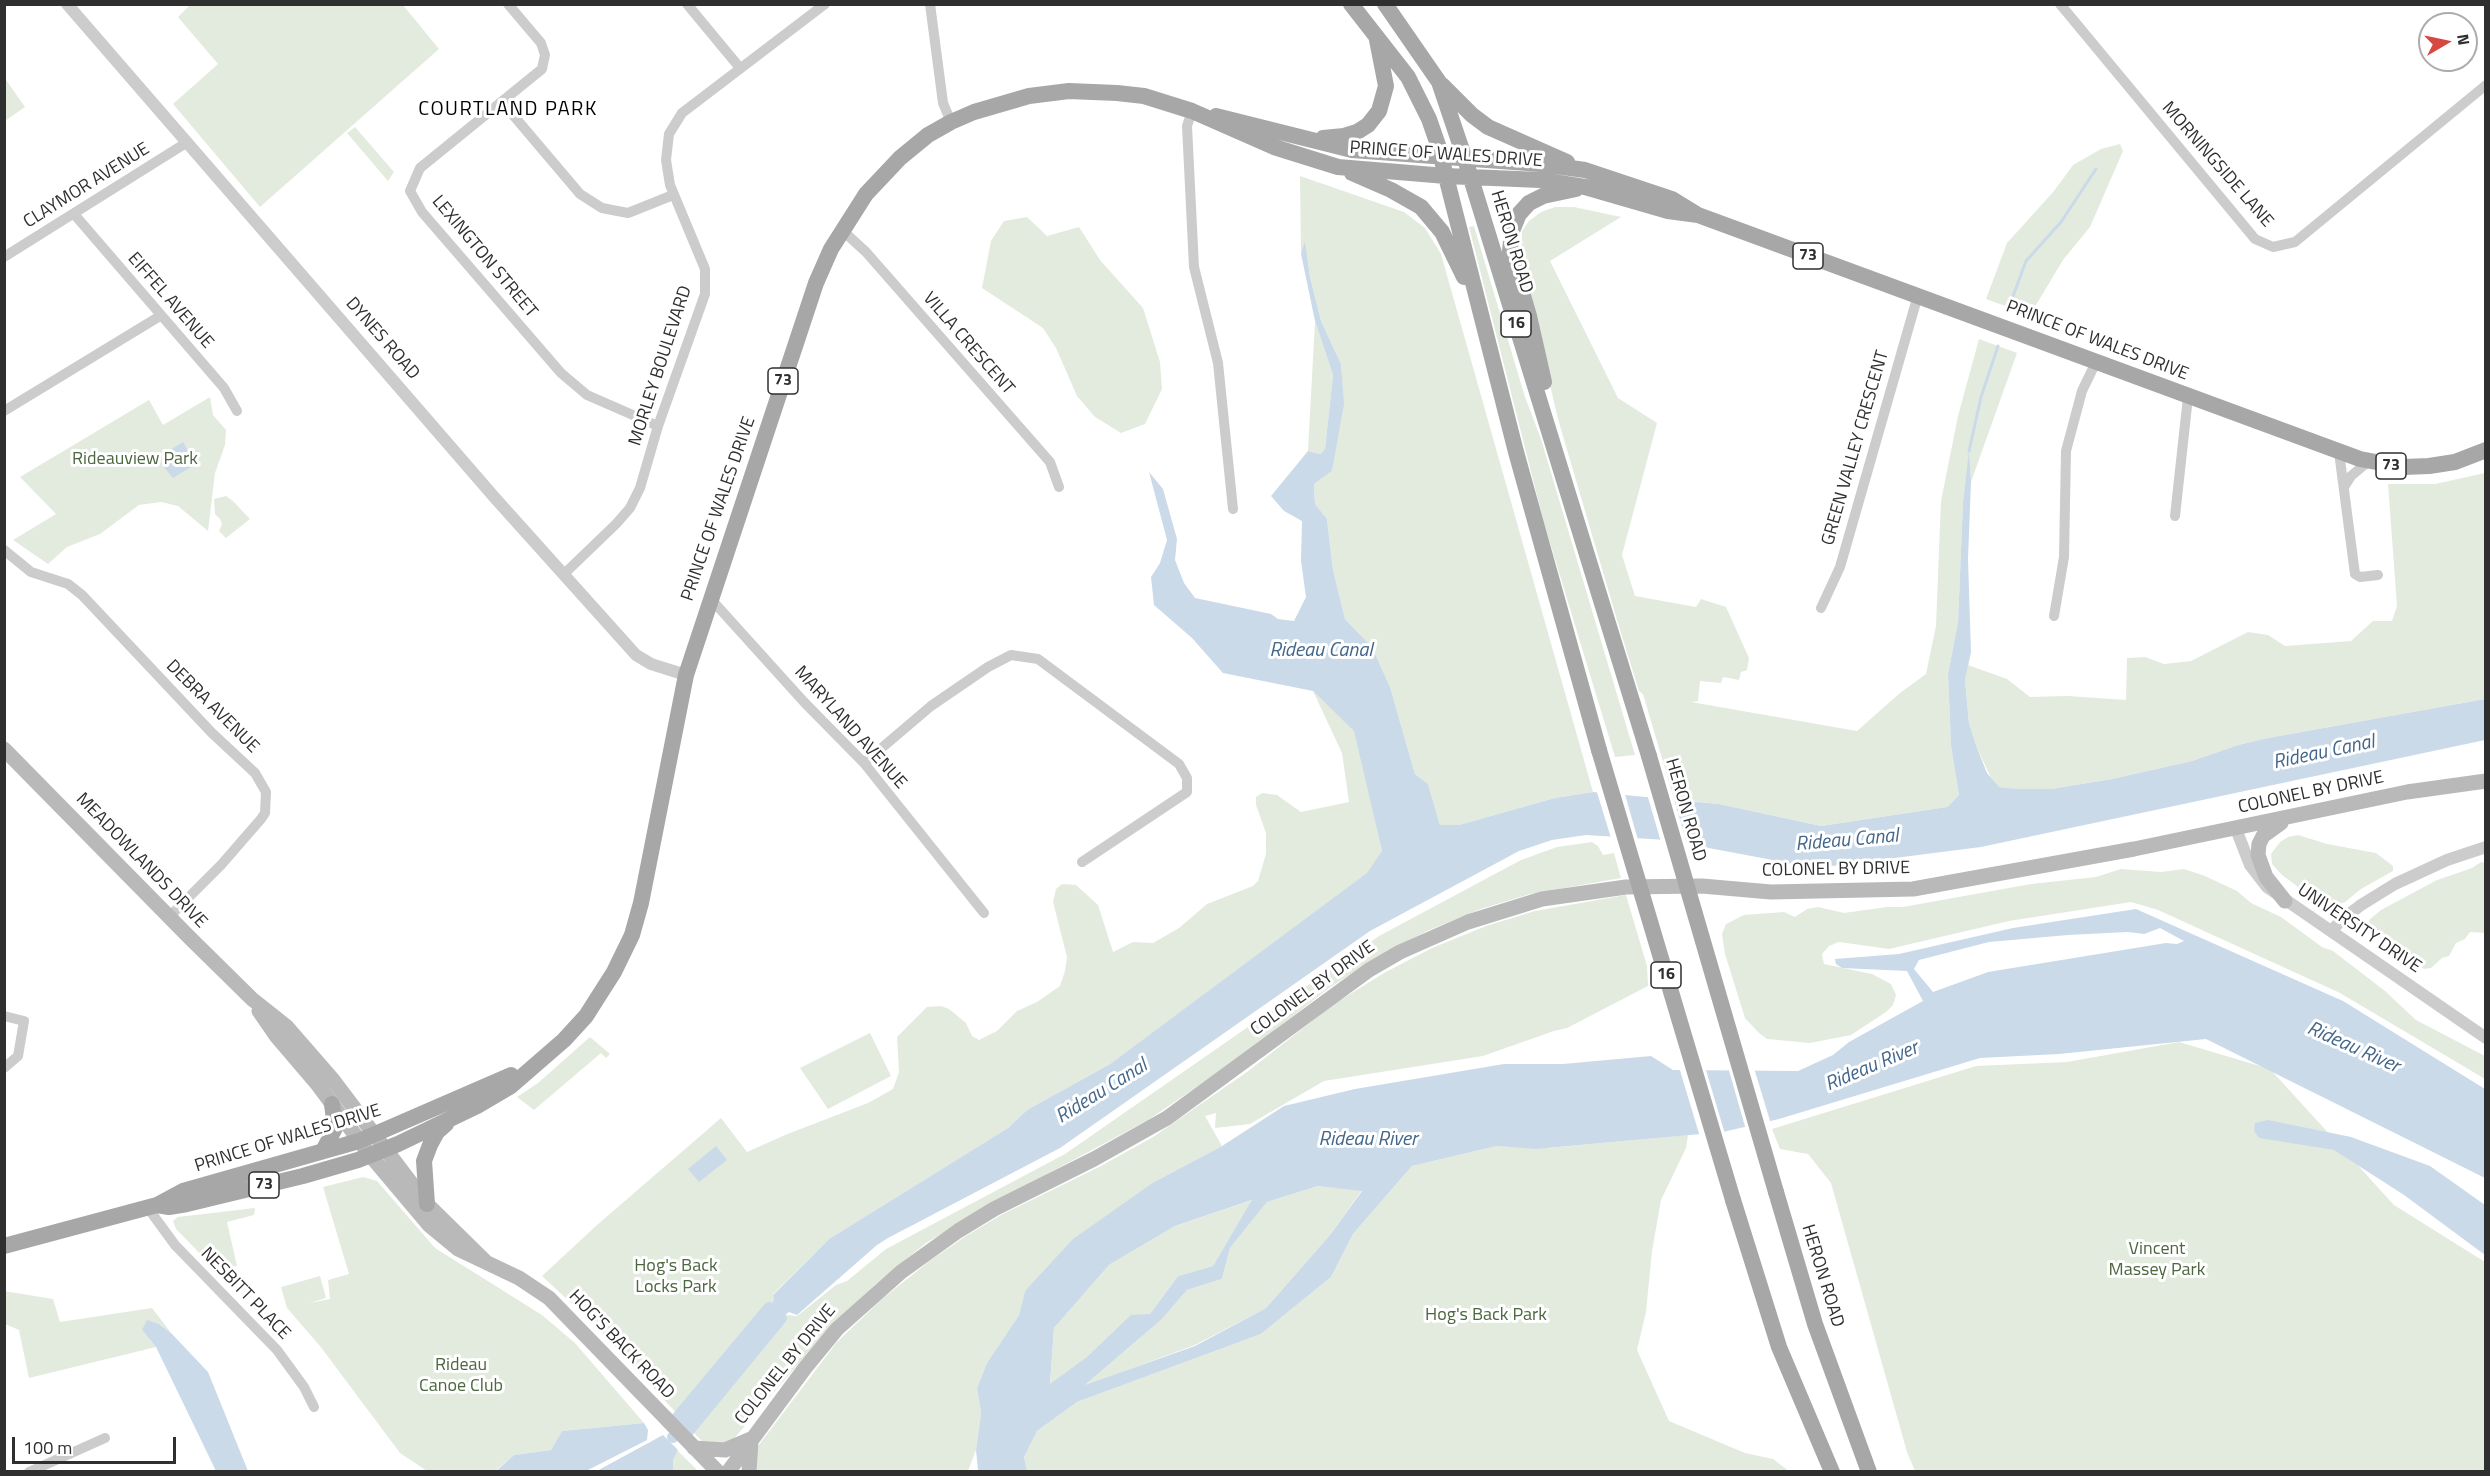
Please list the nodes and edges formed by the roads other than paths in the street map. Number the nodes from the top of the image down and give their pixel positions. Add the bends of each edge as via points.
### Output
1 (68, 4) edge
2 (508, 4) edge
3 (687, 4) edge
4 (825, 4) edge
5 (930, 4) edge
6 (1352, 4) edge
7 (1385, 4) edge
8 (2060, 4) edge
9 (1376, 35) junction
10 (740, 68) junction
11 (1440, 82) junction
12 (2486, 85) edge
13 (502, 102) junction
14 (1195, 112) junction
15 (951, 122) junction
16 (1280, 131) junction
17 (1307, 139) junction
18 (186, 143) junction
19 (1274, 147) junction
20 (1442, 158) junction
21 (1465, 159) junction
22 (1338, 167) junction
23 (1585, 170) junction
24 (1446, 176) junction
25 (1470, 176) junction
26 (1585, 187) junction
27 (673, 195) junction
28 (74, 214) junction
29 (1698, 215) junction
30 (842, 230) junction
31 (4, 256) edge
32 (1918, 295) junction
33 (1479, 310) junction
34 (160, 316) junction
35 (2096, 362) junction
36 (2188, 397) junction
37 (4, 411) edge
38 (237, 411) dead end
39 (658, 426) junction
40 (2486, 450) edge
41 (2339, 452) junction
42 (2369, 461) junction
43 (1562, 472) junction
44 (2344, 486) junction
45 (1059, 487) dead end
46 (1233, 508) dead end
47 (2175, 516) dead end
48 (4, 550) edge
49 (564, 574) junction
50 (2378, 575) dead end
51 (710, 598) junction
52 (1821, 608) dead end
53 (2054, 616) dead end
54 (686, 675) junction
55 (4, 749) edge
56 (864, 763) junction
57 (2486, 781) edge
58 (2302, 815) junction
59 (2236, 829) junction
60 (2486, 847) edge
61 (1082, 862) dead end
62 (2285, 901) junction
63 (984, 913) dead end
64 (169, 917) junction
65 (2332, 931) junction
66 (252, 999) junction
67 (4, 1016) edge
68 (2486, 1038) edge
69 (4, 1068) edge
70 (529, 1069) junction
71 (332, 1104) junction
72 (454, 1118) junction
73 (366, 1138) junction
74 (322, 1151) junction
75 (377, 1153) junction
76 (427, 1204) junction
77 (153, 1206) junction
78 (4, 1246) edge
79 (486, 1262) junction
80 (314, 1407) dead end
81 (105, 1438) dead end
82 (752, 1438) junction
83 (694, 1448) junction
84 (29, 1472) edge
85 (717, 1472) edge
86 (728, 1472) edge
87 (749, 1472) edge
88 (1832, 1472) edge
89 (1869, 1472) edge

1 - 18 street, DYNES ROAD
2 - 13 street, LEXINGTON STREET via 541,43 545,55 542,69
3 - 10 street
4 - 10 street, MORLEY BOULEVARD
5 - 15 street via 943,103
6 - 9 main road, 16
7 - 11 main road, 16
8 - 12 street, MORNINGSIDE LANE via 2255,239 2273,247 2295,242
9 - 17 main road via 1386,86 1380,111 1368,125 1351,134
9 - 20 main road, 16 via 1416,91
10 - 27 street, MORLEY BOULEVARD via 682,113 669,134 666,159
11 - 21 main road, 16
11 - 23 main road via 1488,127
13 - 27 street via 580,194 602,208 628,213
13 - 39 street, LEXINGTON STREET via 420,168 410,191 422,212 561,373 587,395
14 - 15 main road, PRINCE OF WALES DRIVE / 73 via 1144,96 1057,92 1006,102
14 - 16 main road, PRINCE OF WALES DRIVE / 73
14 - 19 main road, PRINCE OF WALES DRIVE / 73
14 - 46 street via 1187,126 1194,267 1218,363
15 - 30 main road, PRINCE OF WALES DRIVE / 73 via 895,164 866,195
16 - 17 main road, PRINCE OF WALES DRIVE / 73
16 - 19 main road
17 - 20 main road, PRINCE OF WALES DRIVE / 73 via 1368,152
18 - 28 street, CLAYMOR AVENUE
18 - 49 street, DYNES ROAD
19 - 22 main road, PRINCE OF WALES DRIVE / 73
20 - 21 main road, PRINCE OF WALES DRIVE / 73
20 - 24 main road, 16
21 - 23 main road, PRINCE OF WALES DRIVE / 73
21 - 25 main road, HERON ROAD / 16
22 - 24 main road, PRINCE OF WALES DRIVE / 73
22 - 33 main road via 1411,200 1427,213 1442,232
23 - 29 main road, PRINCE OF WALES DRIVE / 73 via 1672,199
24 - 25 main road, PRINCE OF WALES DRIVE / 73
24 - 33 main road, 16
25 - 26 main road, PRINCE OF WALES DRIVE / 73
25 - 43 main road, HERON ROAD / 16
26 - 29 main road, PRINCE OF WALES DRIVE / 73 via 1668,211
26 - 43 main road via 1553,193 1529,203 1514,222 1510,242
27 - 39 street, MORLEY BOULEVARD via 705,269 705,294
28 - 31 street, CLAYMOR AVENUE
28 - 34 street, EIFFEL AVENUE
29 - 32 main road, PRINCE OF WALES DRIVE / 73
30 - 45 street, VILLA CRESCENT via 866,252 1050,462
30 - 51 main road, PRINCE OF WALES DRIVE / 73 via 816,283
32 - 35 main road, PRINCE OF WALES DRIVE / 73
32 - 52 street, GREEN VALLEY CRESCENT via 1840,567
33 - 88 main road, 16, bridge via 1599,750 1733,1200 1779,1347
34 - 37 street
34 - 38 street, EIFFEL AVENUE via 224,388
35 - 36 main road, PRINCE OF WALES DRIVE / 73
35 - 53 street via 2082,391 2066,451 2064,557
36 - 41 main road, PRINCE OF WALES DRIVE / 73
36 - 47 street
39 - 49 street, MORLEY BOULEVARD via 640,488 630,508
40 - 42 main road, PRINCE OF WALES DRIVE / 73 via 2455,462 2429,466 2403,467
41 - 42 main road, PRINCE OF WALES DRIVE / 73
41 - 44 street
42 - 44 street
43 - 89 main road, HERON ROAD / 16, bridge via 1818,1333
44 - 50 street via 2355,574
48 - 64 street, DEBRA AVENUE via 31,572 68,584 82,595 255,774 266,792 261,819
49 - 54 street, DYNES ROAD via 636,655
51 - 54 main road, PRINCE OF WALES DRIVE / 73
51 - 56 street, MARYLAND AVENUE
54 - 70 main road, PRINCE OF WALES DRIVE / 73 via 641,903 629,941 586,1016
55 - 64 main road, MEADOWLANDS DRIVE
56 - 61 street via 931,706 988,667 1011,655 1038,659 1179,764 1187,778 1187,792
56 - 63 street, MARYLAND AVENUE
57 - 58 main road, COLONEL BY DRIVE via 2407,792
58 - 59 main road, COLONEL BY DRIVE
58 - 62 main road via 2267,831 2258,849 2261,869
59 - 62 street, UNIVERSITY DRIVE via 2255,875
59 - 82 main road, COLONEL BY DRIVE via 1913,889 1771,892 1672,885 1613,888 1542,899 1468,922 1369,970 1167,1118 994,1209 900,1272 837,1329
60 - 65 street via 2396,884 2352,912
62 - 65 street, UNIVERSITY DRIVE
64 - 66 main road, MEADOWLANDS DRIVE
65 - 68 street, UNIVERSITY DRIVE
66 - 71 main road, MEADOWLANDS DRIVE via 277,1037
66 - 73 main road, MEADOWLANDS DRIVE via 286,1026 333,1080
67 - 69 street via 24,1021 18,1056
70 - 72 main road, PRINCE OF WALES DRIVE / 73 via 511,1086
70 - 73 main road, PRINCE OF WALES DRIVE / 73
71 - 73 main road, MEADOWLANDS DRIVE
71 - 74 main road via 335,1128
72 - 75 main road, PRINCE OF WALES DRIVE / 73
72 - 76 main road via 437,1132 426,1152
73 - 74 main road, PRINCE OF WALES DRIVE / 73
73 - 75 main road, MEADOWLANDS DRIVE
74 - 77 main road, PRINCE OF WALES DRIVE / 73 via 183,1191
75 - 76 main road, HOG'S BACK ROAD
75 - 77 main road, PRINCE OF WALES DRIVE / 73 via 187,1204
75 - 79 main road, HOG'S BACK ROAD via 429,1225 458,1249
76 - 79 main road, HOG'S BACK ROAD
77 - 78 main road, PRINCE OF WALES DRIVE / 73
77 - 80 street, NESBITT PLACE via 175,1245 277,1350
79 - 83 main road, HOG'S BACK ROAD via 549,1298
81 - 84 street
82 - 83 main road via 726,1450
82 - 86 main road, COLONEL BY DRIVE
82 - 87 main road
83 - 85 main road, HOG'S BACK ROAD

